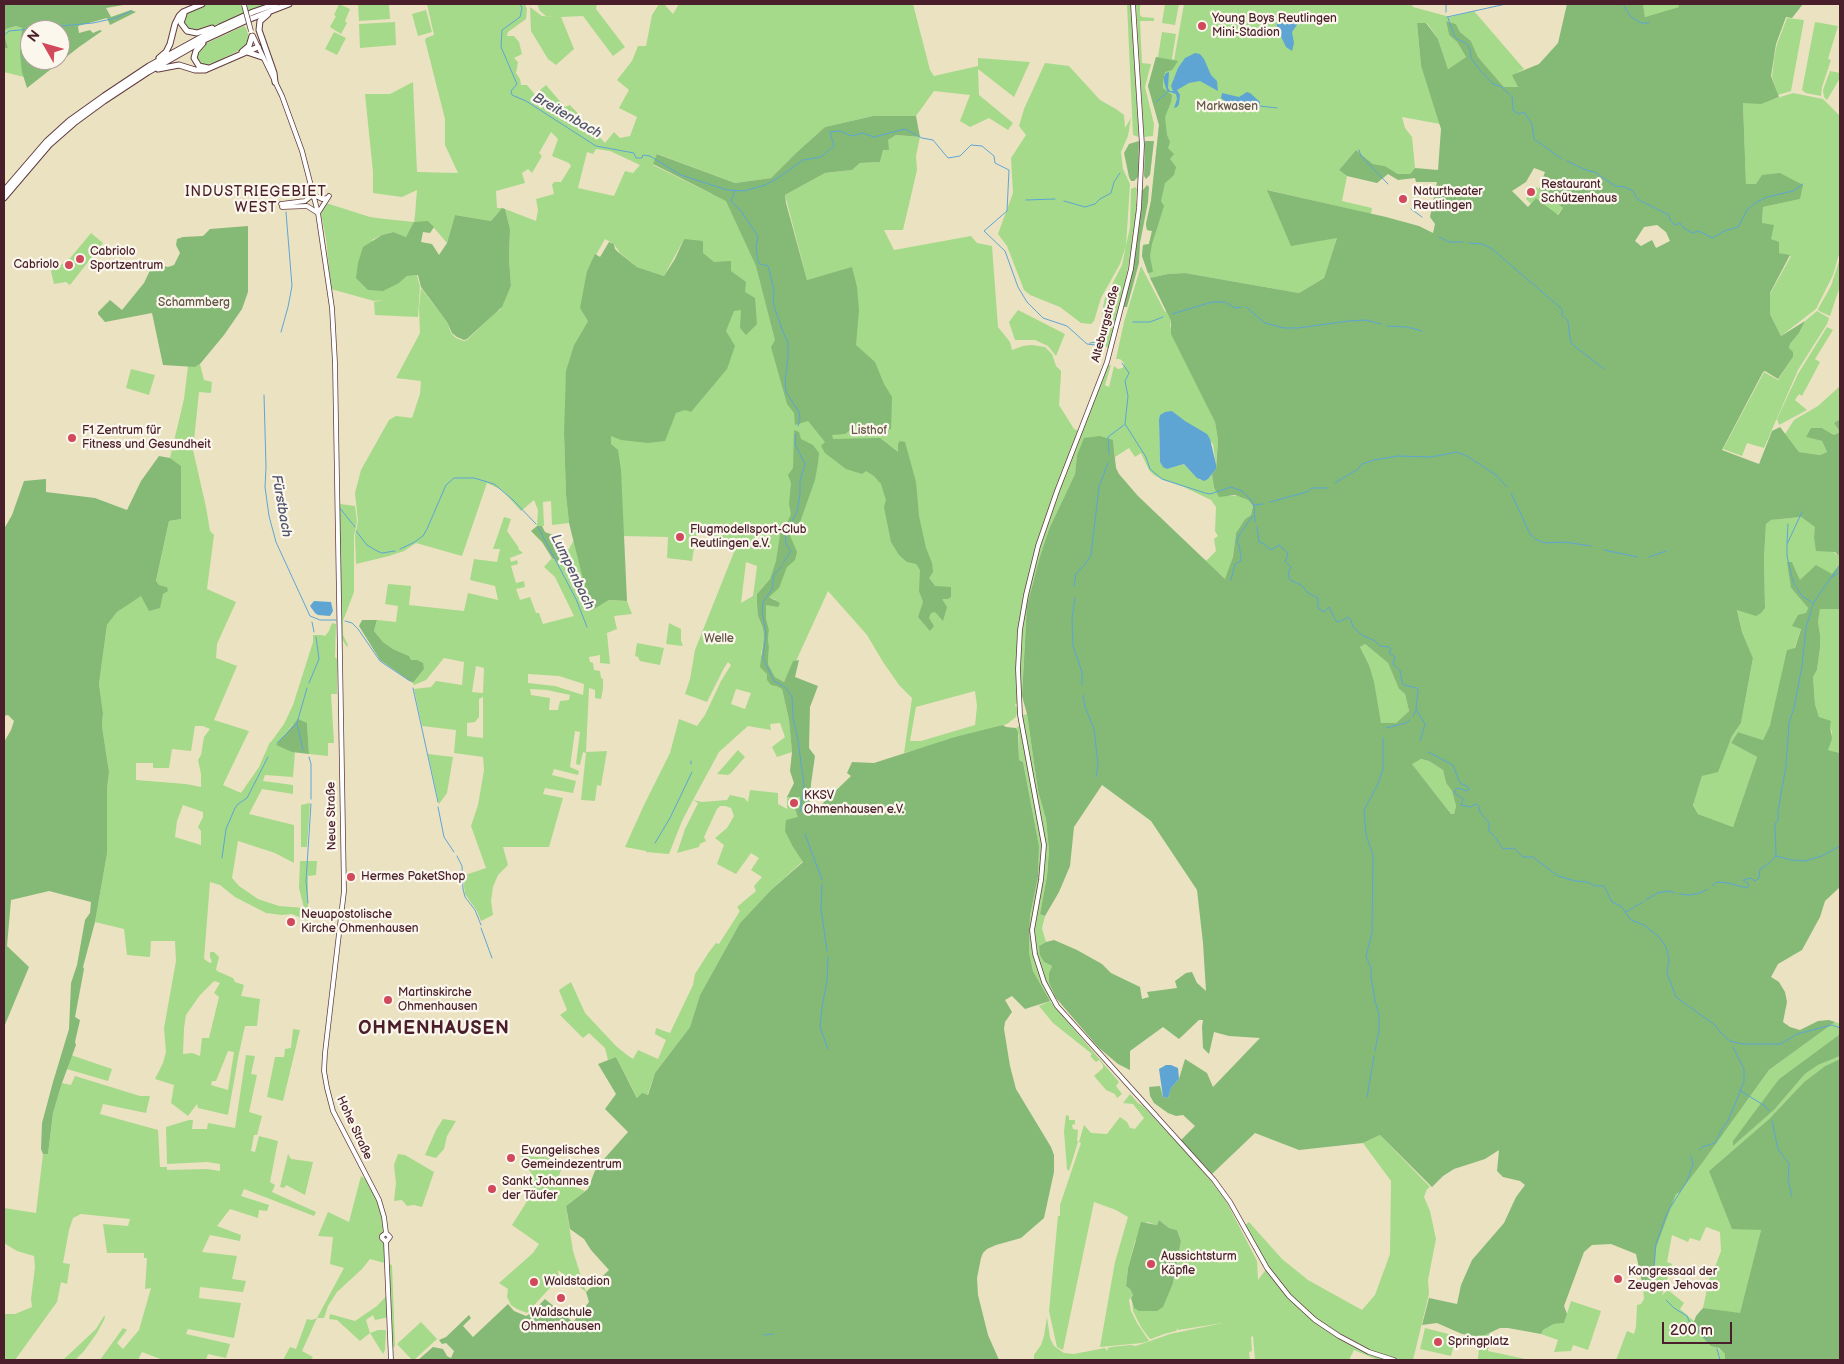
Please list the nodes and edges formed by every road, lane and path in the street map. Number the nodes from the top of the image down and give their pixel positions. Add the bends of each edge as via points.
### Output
1 (202, 4) edge
2 (289, 4) edge
3 (1133, 4) edge
4 (244, 5) edge
5 (274, 6) edge
6 (188, 10) junction
7 (220, 27) junction
8 (252, 33) junction
9 (215, 35) junction
10 (258, 47) junction
11 (246, 52) junction
12 (238, 56) junction
13 (262, 57) junction
14 (211, 68) junction
15 (148, 69) junction
16 (275, 82) junction
17 (313, 189) junction
18 (4, 191) edge
19 (314, 195) junction
20 (4, 198) edge
21 (318, 213) junction
22 (339, 937) joint
23 (391, 1360) edge
24 (1394, 1360) edge

1 - 6 highway
2 - 5 highway
3 - 24 main road, Alteburgstraße via 1142,146 1138,219 1130,269 1100,382 1038,546 1020,636 1020,715 1044,845 1032,930 1035,954 1044,982 1057,1006 1214,1180 1267,1268 1289,1296 1339,1336 1369,1352
4 - 8 main road, Neue Straße, bridge
5 - 7 highway
5 - 9 highway
5 - 16 highway via 262,19 259,28
6 - 7 highway via 181,22 186,31 197,33
6 - 15 highway via 176,20 168,48
7 - 15 highway
8 - 10 main road, Neue Straße
8 - 12 highway via 249,46
9 - 14 highway via 194,54 199,66
9 - 15 highway
10 - 11 highway
10 - 13 main road, Neue Straße
11 - 12 highway
11 - 13 highway
12 - 14 highway
13 - 16 main road, Neue Straße
14 - 15 highway via 200,70 173,65
15 - 18 highway via 64,126
15 - 20 highway via 64,132 36,159
16 - 17 main road, Neue Straße via 296,130
17 - 19 main road, Neue Straße
17 - 21 main road via 305,201 282,205 304,206
19 - 21 main road, Neue Straße
19 - 21 main road via 322,199 329,196
21 - 22 main road, Neue Straße via 334,346 344,891
22 - 23 main road, Hohe Straße via 325,1052 325,1081 335,1115 379,1200 386,1233 390,1237 386,1242

